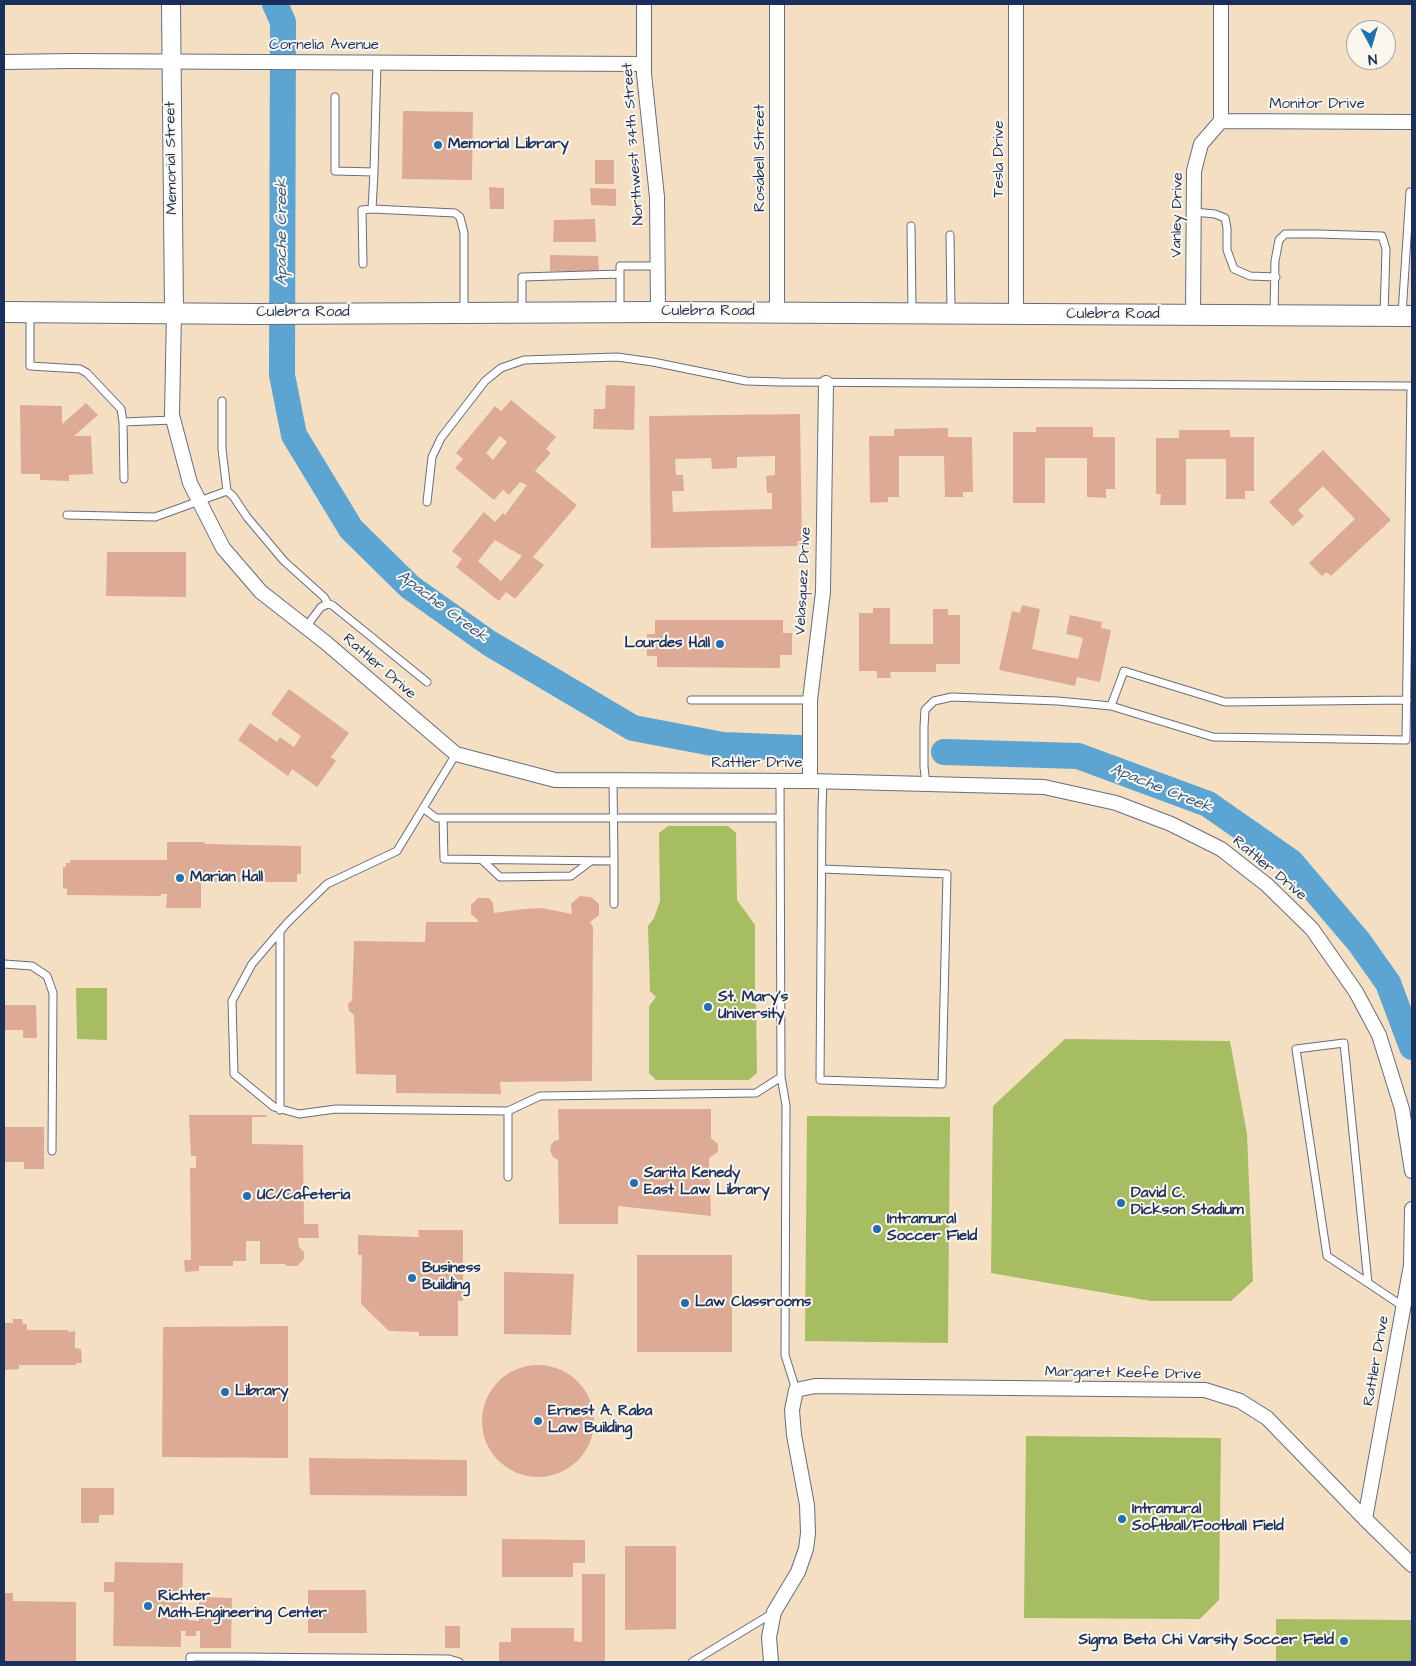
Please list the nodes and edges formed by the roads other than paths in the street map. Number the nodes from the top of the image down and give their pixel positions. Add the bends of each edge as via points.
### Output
1 (171, 4) edge
2 (644, 4) edge
3 (777, 4) edge
4 (1016, 4) edge
5 (1222, 4) edge
6 (170, 61) junction
7 (4, 62) edge
8 (376, 63) junction
9 (644, 64) junction
10 (335, 97) dead end
11 (1221, 121) junction
12 (1412, 122) edge
13 (374, 172) junction
14 (1412, 192) edge
15 (372, 210) junction
16 (1194, 212) junction
17 (911, 226) dead end
18 (950, 235) dead end
19 (363, 264) dead end
20 (657, 266) junction
21 (620, 274) junction
22 (1276, 277) junction
23 (4, 312) edge
24 (30, 312) junction
25 (174, 312) junction
26 (620, 312) junction
27 (658, 312) junction
28 (464, 313) junction
29 (522, 313) junction
30 (777, 313) junction
31 (912, 314) junction
32 (951, 314) junction
33 (1016, 315) junction
34 (1193, 315) junction
35 (1274, 316) junction
36 (1399, 316) edge
37 (826, 383) junction
38 (222, 401) dead end
39 (173, 420) junction
40 (123, 422) junction
41 (124, 480) dead end
42 (227, 490) junction
43 (198, 500) junction
44 (427, 502) dead end
45 (67, 515) dead end
46 (328, 604) junction
47 (306, 627) junction
48 (427, 682) dead end
49 (691, 700) dead end
50 (810, 700) junction
51 (1407, 700) junction
52 (1111, 706) junction
53 (456, 754) junction
54 (613, 780) junction
55 (780, 781) junction
56 (816, 781) junction
57 (926, 784) junction
58 (423, 808) junction
59 (443, 818) junction
60 (613, 818) junction
61 (780, 818) junction
62 (482, 860) junction
63 (591, 861) junction
64 (614, 861) junction
65 (822, 869) junction
66 (614, 904) dead end
67 (280, 931) junction
68 (4, 964) edge
69 (781, 1077) junction
70 (280, 1110) junction
71 (508, 1111) junction
72 (52, 1151) dead end
73 (1412, 1171) edge
74 (508, 1176) dead end
75 (1412, 1209) edge
76 (1368, 1283) junction
77 (1404, 1307) junction
78 (796, 1390) junction
79 (1365, 1519) junction
80 (1412, 1565) edge
81 (774, 1612) junction
82 (190, 1662) edge
83 (460, 1662) edge
84 (692, 1662) edge
85 (771, 1662) edge

1 - 6 street, Memorial Street
2 - 9 street, Northwest 34th Street
3 - 30 street, Rosabell Street
4 - 33 street, Tesla Drive
5 - 11 street
6 - 7 street, Cornelia Avenue
6 - 8 street, Cornelia Avenue
6 - 25 street, Memorial Street
8 - 9 street, Cornelia Avenue
8 - 13 lane
9 - 20 street, Northwest 34th Street via 657,196
10 - 13 lane via 335,171
11 - 12 street, Monitor Drive
11 - 16 street, Vanley Drive via 1201,144 1194,170
13 - 15 lane
14 - 36 lane
15 - 19 lane via 362,210
15 - 28 lane via 455,213 460,216 464,233
16 - 22 lane via 1225,218 1227,250 1234,269 1250,276
16 - 34 street, Vanley Drive
17 - 31 lane
18 - 32 lane
20 - 21 lane via 620,266
20 - 27 street, Northwest 34th Street
21 - 26 lane
21 - 29 lane via 522,277
22 - 35 lane
22 - 36 lane via 1279,240 1285,234 1382,236
23 - 24 main road, Culebra Road
24 - 25 main road, Culebra Road
24 - 40 lane via 30,366 80,369 121,408
25 - 28 main road, Culebra Road
25 - 39 street, Rattler Drive
26 - 27 main road, Culebra Road
26 - 29 main road, Culebra Road
27 - 30 main road, Culebra Road
28 - 29 main road, Culebra Road
30 - 31 main road, Culebra Road
31 - 32 main road, Culebra Road
32 - 33 main road, Culebra Road
33 - 34 main road, Culebra Road
34 - 35 main road, Culebra Road
35 - 36 main road, Culebra Road
37 - 44 lane via 746,381 617,357 524,360 501,368 485,381 442,438 432,457
37 - 50 street, Velasquez Drive via 822,592
37 - 51 lane via 1411,386
38 - 42 lane via 222,449
39 - 40 lane
39 - 43 street, Rattler Drive via 190,483
40 - 41 lane
42 - 43 lane
42 - 46 lane via 284,561
43 - 45 lane via 155,517
43 - 47 street, Rattler Drive via 223,548 261,592
46 - 47 lane via 321,607
46 - 48 lane
47 - 53 street, Rattler Drive
49 - 50 lane
50 - 56 street, Velasquez Drive
51 - 52 lane via 1226,702 1124,671
51 - 52 lane via 1406,740 1213,737
52 - 57 lane via 952,697 934,701 925,710
53 - 54 street, Rattler Drive via 555,780
53 - 58 lane
54 - 55 street, Rattler Drive
54 - 60 lane
55 - 56 street, Rattler Drive
55 - 61 lane
56 - 57 street, Rattler Drive
56 - 65 lane
57 - 73 street, Rattler Drive via 1044,787 1116,803 1171,824 1221,849 1259,879 1312,929 1356,992 1379,1035 1402,1109
58 - 59 lane via 436,818
58 - 67 lane via 397,851 327,884
59 - 60 lane
59 - 62 lane via 444,859
60 - 61 lane
60 - 64 lane
61 - 69 lane
62 - 63 lane
62 - 63 lane via 500,877 571,876
63 - 64 lane
64 - 66 lane
65 - 65 lane via 820,1080 942,1084 947,874
67 - 70 lane
67 - 70 lane via 252,964 232,1001 234,1074
68 - 72 lane via 32,966 47,976 53,993
69 - 71 lane via 756,1093 540,1096
69 - 78 lane via 786,1105 785,1355
70 - 71 lane via 299,1114 336,1109
71 - 74 lane
75 - 77 street, Rattler Drive via 1411,1265
76 - 76 lane via 1327,1256 1296,1049 1344,1043
76 - 77 lane
77 - 79 street, Rattler Drive
78 - 79 street, Margaret Keefe Drive via 815,1386 1205,1390 1240,1401 1267,1418
78 - 81 street via 792,1410 794,1435 807,1505 808,1533 798,1572
79 - 80 street, Margaret Keefe Drive
81 - 84 lane
81 - 85 street via 769,1637
82 - 83 lane via 190,1657 449,1659

